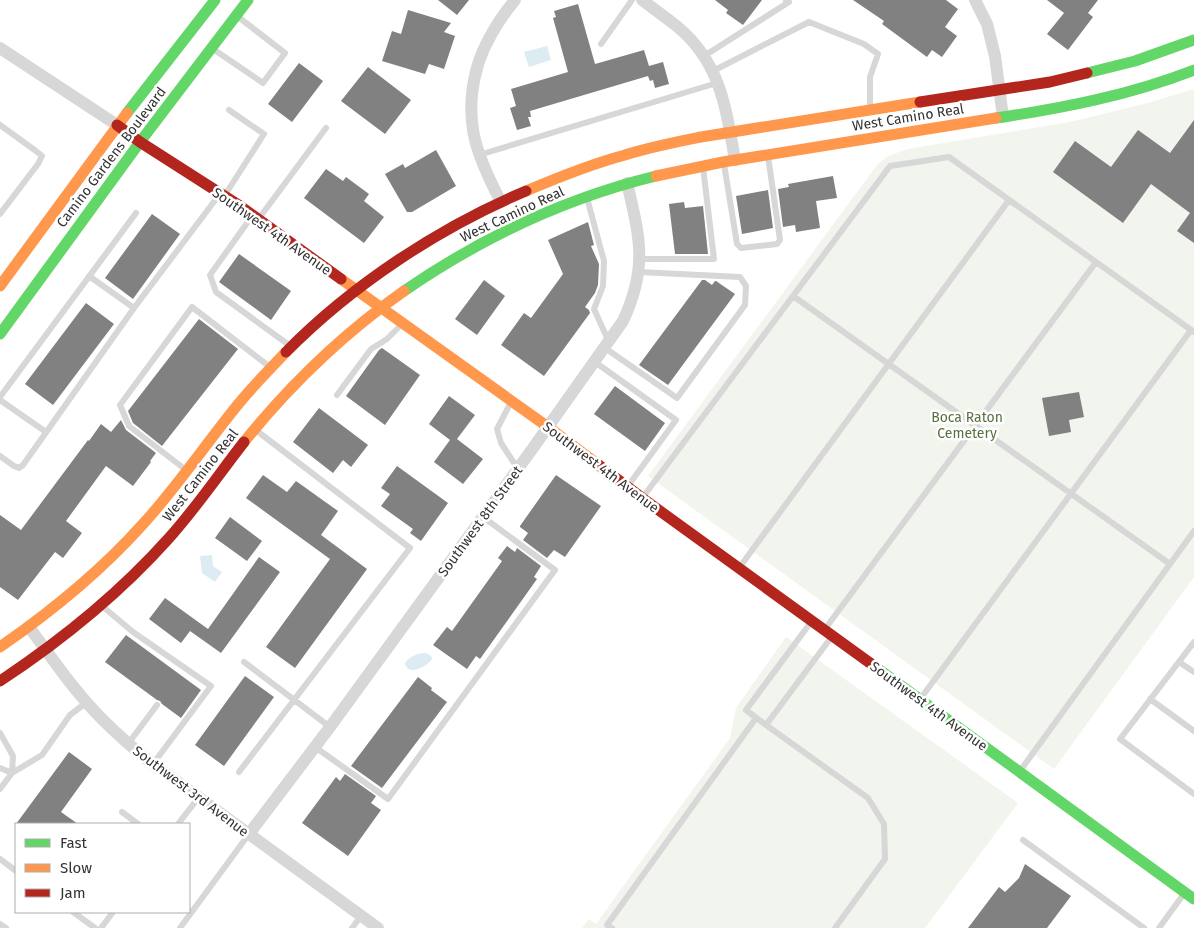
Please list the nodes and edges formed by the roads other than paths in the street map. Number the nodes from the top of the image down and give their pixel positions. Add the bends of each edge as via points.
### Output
1 (215, 0) edge
2 (248, 0) edge
3 (515, 0) edge
4 (632, 0) edge
5 (786, 0) edge
6 (975, 0) edge
7 (649, 2) edge
8 (236, 16) junction
9 (214, 23) junction
10 (1194, 40) edge
11 (601, 44) dead end
12 (0, 48) edge
13 (212, 48) junction
14 (704, 56) junction
15 (1194, 70) edge
16 (715, 77) junction
17 (999, 90) junction
18 (229, 110) dead end
19 (870, 110) junction
20 (1002, 117) junction
21 (117, 125) junction
22 (0, 126) edge
23 (326, 128) dead end
24 (730, 133) junction
25 (140, 142) junction
26 (479, 155) junction
27 (768, 155) junction
28 (729, 161) junction
29 (703, 166) junction
30 (627, 183) junction
31 (222, 195) junction
32 (587, 196) junction
33 (1009, 200) junction
34 (501, 202) junction
35 (136, 213) dead end
36 (0, 214) edge
37 (255, 217) junction
38 (640, 259) junction
39 (1096, 262) junction
40 (639, 272) junction
41 (89, 276) junction
42 (2, 279) edge
43 (356, 291) junction
44 (793, 296) junction
45 (134, 308) junction
46 (380, 308) junction
47 (402, 324) junction
48 (1192, 331) edge
49 (0, 334) edge
50 (607, 345) junction
51 (291, 347) junction
52 (594, 362) junction
53 (889, 364) junction
54 (271, 368) junction
55 (337, 395) dead end
56 (0, 399) edge
57 (512, 402) junction
58 (975, 425) junction
59 (548, 427) junction
60 (255, 429) junction
61 (46, 432) junction
62 (0, 456) edge
63 (518, 469) junction
64 (187, 471) junction
65 (627, 487) junction
66 (1071, 493) junction
67 (642, 498) junction
68 (483, 518) junction
69 (1194, 531) edge
70 (1170, 564) junction
71 (739, 568) junction
72 (101, 605) junction
73 (811, 621) junction
74 (30, 627) junction
75 (828, 633) junction
76 (1194, 642) edge
77 (0, 647) edge
78 (46, 650) junction
79 (244, 662) dead end
80 (1179, 662) junction
81 (1194, 672) edge
82 (0, 681) edge
83 (294, 700) junction
84 (920, 700) junction
85 (1150, 700) junction
86 (86, 702) junction
87 (157, 706) dead end
88 (756, 718) junction
89 (766, 725) junction
90 (330, 727) junction
91 (1194, 731) edge
92 (0, 733) edge
93 (128, 744) junction
94 (315, 747) junction
95 (153, 764) junction
96 (0, 768) edge
97 (239, 772) dead end
98 (1019, 772) junction
99 (12, 773) junction
100 (0, 789) edge
101 (1194, 794) edge
102 (199, 797) junction
103 (122, 812) dead end
104 (137, 823) edge
105 (179, 823) edge
106 (249, 834) junction
107 (1022, 840) dead end
108 (0, 859) edge
109 (15, 870) edge
110 (1190, 896) edge
111 (74, 913) edge
112 (112, 913) edge
113 (361, 916) junction
114 (0, 924) edge
115 (6, 928) edge
116 (95, 928) edge
117 (101, 928) edge
118 (180, 928) edge
119 (352, 928) edge
120 (378, 928) edge
121 (612, 928) edge
122 (835, 928) edge
123 (1144, 928) edge
124 (1159, 928) edge

1 - 9 street, Camino Gardens Boulevard
2 - 8 street, Camino Gardens Boulevard
3 - 26 street via 482,51 473,85 472,120
4 - 11 lane
5 - 14 lane via 789,2
6 - 17 street via 987,24
7 - 14 street
8 - 9 street, Camino Gardens Boulevard
8 - 13 lane via 285,53 263,83
9 - 13 street, Camino Gardens Boulevard
9 - 21 street, Camino Gardens Boulevard
10 - 17 street, West Camino Real via 1107,68
12 - 21 street, Southwest 4th Avenue
13 - 25 street, Camino Gardens Boulevard
14 - 16 street
15 - 20 street, West Camino Real via 1102,99
16 - 19 lane via 810,22 864,44 878,54 870,77
16 - 24 street via 725,104
16 - 26 lane
17 - 19 street, West Camino Real
17 - 20 street
18 - 31 lane via 264,134
19 - 24 street, West Camino Real
20 - 27 street, West Camino Real
21 - 25 street, Southwest 4th Avenue
21 - 42 street, Camino Gardens Boulevard
22 - 36 lane via 42,156
23 - 37 lane
24 - 28 street
24 - 34 street, West Camino Real via 672,143 615,158
25 - 31 street, Southwest 4th Avenue
25 - 49 street, Camino Gardens Boulevard
26 - 34 street
27 - 28 street, West Camino Real
27 - 28 lane via 780,240 777,244 741,248 737,244
28 - 29 street, West Camino Real
29 - 30 street, West Camino Real
29 - 38 lane via 714,259
30 - 32 street, West Camino Real
30 - 38 street, Southwest 8th Street
31 - 37 street, Southwest 4th Avenue
31 - 45 lane
32 - 46 street, West Camino Real via 526,221 476,247
32 - 50 lane via 604,261 603,286 594,309
33 - 39 lane
33 - 44 lane via 949,157 890,166
33 - 53 lane
34 - 43 street, West Camino Real via 423,244
35 - 41 lane
37 - 43 street, Southwest 4th Avenue
37 - 51 lane via 210,275 216,292
38 - 40 street, Southwest 8th Street
39 - 48 lane
39 - 58 lane
40 - 50 street, Southwest 8th Street via 623,321
40 - 50 lane via 740,277 746,286 745,304 676,398
41 - 45 lane
41 - 56 lane
43 - 46 street, Southwest 4th Avenue
43 - 51 street, West Camino Real
44 - 53 lane
44 - 67 lane
45 - 61 lane
46 - 47 street, Southwest 4th Avenue
46 - 60 street, West Camino Real via 308,371
47 - 55 lane via 372,349
47 - 57 street, Southwest 4th Avenue
48 - 66 lane
50 - 52 street, Southwest 8th Street
51 - 54 street, West Camino Real
52 - 59 street, Southwest 8th Street
52 - 65 lane via 676,420
53 - 58 lane
53 - 71 lane
54 - 64 street, West Camino Real
54 - 64 lane via 192,307 120,405 129,426
56 - 61 lane
57 - 59 street, Southwest 4th Avenue
57 - 63 lane via 497,429 501,443
58 - 66 lane
58 - 75 lane
59 - 63 street, Southwest 8th Street
59 - 65 street, Southwest 4th Avenue
60 - 72 street, West Camino Real via 171,536
60 - 83 lane via 410,548
61 - 62 lane via 19,468
63 - 68 street, Southwest 8th Street
64 - 74 street, West Camino Real via 124,545
65 - 67 street, Southwest 4th Avenue
66 - 70 lane
66 - 84 lane
67 - 71 street, Southwest 4th Avenue
68 - 90 street, Southwest 8th Street
68 - 94 lane via 555,570 388,799
69 - 70 lane
70 - 98 lane
71 - 73 street, Southwest 4th Avenue
72 - 78 street, West Camino Real
72 - 95 lane via 133,632 211,686
73 - 75 street, Southwest 4th Avenue
73 - 88 lane via 746,710
74 - 77 street, West Camino Real
74 - 78 street, Southwest 3rd Avenue
75 - 84 street, Southwest 4th Avenue
75 - 89 lane
76 - 80 lane
78 - 82 street, West Camino Real
78 - 86 street, Southwest 3rd Avenue
79 - 83 lane
80 - 81 lane
80 - 85 lane
83 - 90 lane
83 - 97 lane
84 - 98 street, Southwest 4th Avenue
85 - 91 lane
85 - 101 lane via 1120,740
86 - 93 street, Southwest 3rd Avenue
86 - 99 lane via 70,715 42,755
87 - 93 lane
88 - 89 lane
88 - 121 lane via 607,925
89 - 122 lane via 868,798 884,824 885,859
90 - 94 street, Southwest 8th Street
92 - 99 lane via 13,756
93 - 95 street, Southwest 3rd Avenue
94 - 106 street, Southwest 8th Street
95 - 102 street, Southwest 3rd Avenue
96 - 99 lane
98 - 110 street, Southwest 4th Avenue
99 - 100 lane
102 - 105 lane
102 - 106 street, Southwest 3rd Avenue
103 - 104 lane
106 - 113 street, Southwest 3rd Avenue
106 - 118 lane
107 - 123 lane
108 - 109 lane
110 - 124 lane
111 - 116 lane
112 - 117 lane
113 - 119 lane
113 - 120 street, Southwest 3rd Avenue
114 - 115 lane

